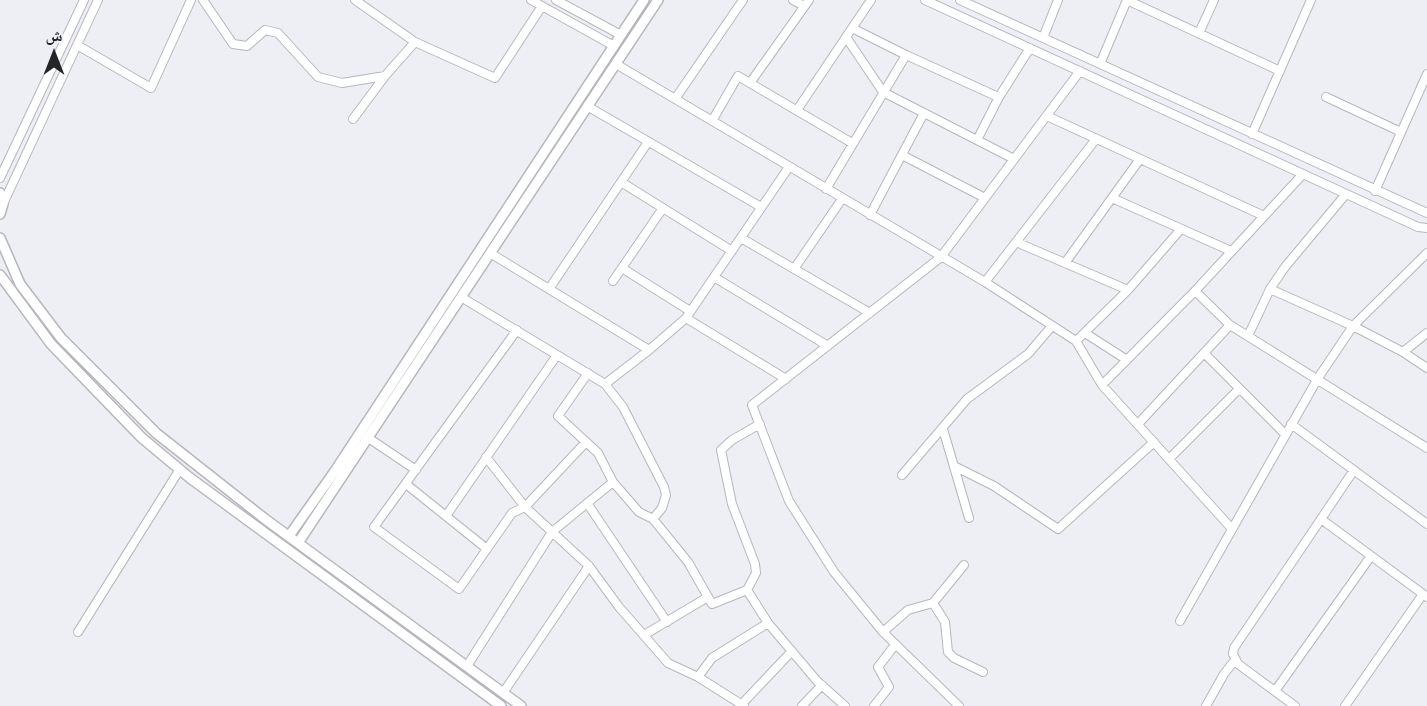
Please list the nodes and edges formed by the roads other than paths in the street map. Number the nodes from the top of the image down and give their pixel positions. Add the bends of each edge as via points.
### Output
1 (84, 0) edge
2 (98, 0) edge
3 (190, 0) edge
4 (203, 0) edge
5 (355, 0) edge
6 (531, 0) edge
7 (556, 0) edge
8 (644, 0) edge
9 (658, 0) edge
10 (744, 0) edge
11 (792, 0) edge
12 (871, 0) edge
13 (925, 0) edge
14 (960, 0) edge
15 (986, 0) edge
16 (1058, 0) edge
17 (1214, 0) edge
18 (1311, 0) edge
19 (807, 3) edge
20 (542, 6) junction
21 (982, 10) junction
22 (852, 28) junction
23 (1199, 33) junction
24 (621, 35) junction
25 (846, 38) junction
26 (1043, 38) junction
27 (415, 42) junction
28 (77, 45) junction
29 (614, 46) junction
30 (1029, 48) junction
31 (906, 55) junction
32 (616, 64) junction
33 (1100, 64) junction
34 (1080, 71) junction
35 (1280, 71) junction
36 (1427, 74) edge
37 (385, 76) junction
38 (750, 83) junction
39 (883, 92) junction
40 (996, 96) dead end
41 (1326, 97) dead end
42 (675, 99) junction
43 (587, 106) junction
44 (797, 110) junction
45 (924, 113) junction
46 (1047, 116) junction
47 (353, 118) dead end
48 (712, 121) junction
49 (1401, 132) junction
50 (1252, 134) junction
51 (1096, 139) junction
52 (977, 140) junction
53 (648, 142) junction
54 (852, 143) junction
55 (902, 155) junction
56 (1014, 159) junction
57 (1140, 159) junction
58 (789, 167) junction
59 (1303, 174) junction
60 (0, 178) edge
61 (621, 182) junction
62 (826, 189) junction
63 (1375, 191) junction
64 (0, 193) edge
65 (1346, 194) junction
66 (985, 198) junction
67 (1112, 198) junction
68 (842, 199) junction
69 (3, 204) junction
70 (762, 207) junction
71 (663, 208) junction
72 (1427, 213) edge
73 (0, 214) edge
74 (870, 215) junction
75 (1264, 216) junction
76 (1427, 228) edge
77 (1181, 229) junction
78 (0, 238) edge
79 (741, 238) junction
80 (1016, 242) junction
81 (732, 251) junction
82 (1232, 251) junction
83 (490, 253) junction
84 (1427, 254) edge
85 (941, 257) junction
86 (1065, 263) junction
87 (622, 268) junction
88 (794, 269) junction
89 (0, 275) edge
90 (714, 277) junction
91 (613, 281) dead end
92 (985, 282) junction
93 (549, 289) junction
94 (1270, 289) junction
95 (1128, 290) junction
96 (1195, 291) junction
97 (461, 297) junction
98 (870, 313) junction
99 (688, 315) junction
100 (1230, 324) junction
101 (1052, 326) junction
102 (1353, 326) junction
103 (517, 330) junction
104 (1085, 333) junction
105 (1427, 333) edge
106 (1248, 336) junction
107 (1076, 341) junction
108 (828, 346) junction
109 (650, 350) junction
110 (1403, 352) junction
111 (1204, 353) junction
112 (557, 355) junction
113 (1127, 360) junction
114 (1427, 368) edge
115 (588, 373) junction
116 (786, 378) junction
117 (1318, 378) junction
118 (605, 384) junction
119 (1102, 385) junction
120 (1239, 389) junction
121 (760, 424) junction
122 (1138, 424) junction
123 (1291, 424) junction
124 (943, 429) junction
125 (1285, 434) junction
126 (367, 437) junction
127 (586, 442) junction
128 (1154, 442) junction
129 (1427, 448) edge
130 (486, 457) junction
131 (1169, 459) junction
132 (954, 466) junction
133 (180, 469) junction
134 (416, 470) junction
135 (1354, 470) junction
136 (903, 475) dead end
137 (613, 482) junction
138 (406, 484) junction
139 (587, 503) junction
140 (525, 507) junction
141 (446, 516) junction
142 (969, 518) dead end
143 (653, 519) junction
144 (1321, 519) junction
145 (1427, 524) edge
146 (1232, 529) junction
147 (552, 532) junction
148 (289, 536) junction
149 (298, 543) junction
150 (487, 549) junction
151 (1371, 556) junction
152 (964, 565) dead end
153 (590, 566) junction
154 (747, 590) junction
155 (1425, 595) edge
156 (708, 597) junction
157 (933, 603) junction
158 (1180, 621) dead end
159 (667, 622) junction
160 (768, 623) junction
161 (78, 632) dead end
162 (882, 633) junction
163 (644, 635) junction
164 (895, 645) junction
165 (792, 651) junction
166 (1235, 660) junction
167 (467, 666) junction
168 (983, 672) dead end
169 (698, 677) junction
170 (822, 685) junction
171 (1275, 691) junction
172 (503, 693) junction
173 (742, 705) edge
174 (501, 706) edge
175 (521, 706) edge
176 (802, 706) edge
177 (845, 706) edge
178 (874, 706) edge
179 (959, 706) edge
180 (1206, 706) edge
181 (1295, 706) edge
182 (1345, 706) edge

1 - 60 street
2 - 28 street
3 - 28 street via 151,88
4 - 37 street via 233,44 246,46 265,30 278,33 318,77 342,83
5 - 27 street
6 - 20 street
7 - 24 street
8 - 24 main road
9 - 32 main road
10 - 42 street
11 - 19 street
12 - 22 street
13 - 30 street
14 - 21 street
15 - 21 street
16 - 26 street
17 - 23 street
18 - 35 street
19 - 38 street
20 - 27 street via 495,78
20 - 29 street
21 - 26 street
22 - 25 street
22 - 31 street
23 - 33 street via 1127,0
23 - 35 street
24 - 29 main road
25 - 39 street
25 - 44 street
26 - 33 street
27 - 37 street
28 - 69 street
29 - 148 main road
30 - 34 street
30 - 52 street
31 - 39 street
31 - 40 street
32 - 42 street
32 - 43 main road
33 - 50 street
34 - 46 street
34 - 59 street
35 - 50 street
36 - 49 street
37 - 47 street
38 - 44 street
38 - 48 street via 738,76
39 - 45 street
39 - 54 street
41 - 49 street
42 - 48 street
43 - 53 street
43 - 83 main road
44 - 54 street
45 - 52 street
45 - 55 street
46 - 51 street
46 - 56 street
48 - 58 street
49 - 63 street
50 - 63 street
51 - 57 street
51 - 80 street
52 - 56 street
53 - 61 street
53 - 70 street
54 - 62 street
55 - 66 street
55 - 74 street
56 - 66 street
57 - 67 street
57 - 75 street
58 - 62 street
58 - 70 street
59 - 65 street
59 - 75 street
61 - 71 street
61 - 93 street
62 - 68 street
63 - 72 street
64 - 69 main road
65 - 76 street
65 - 94 street
66 - 85 street
67 - 77 street
67 - 86 street
68 - 74 street
68 - 88 street
69 - 73 main road
70 - 79 street
71 - 81 street
71 - 87 street
74 - 85 street
75 - 82 street
77 - 82 street
77 - 95 street
78 - 148 main road via 20,284 61,338 105,384 183,456
79 - 81 street
79 - 88 street
80 - 86 street
80 - 92 street
81 - 90 street
82 - 96 street
83 - 93 street
83 - 97 main road
84 - 102 street
85 - 92 street
85 - 98 street
86 - 95 street
87 - 91 street
87 - 99 street
88 - 98 street
89 - 133 main road via 51,344 95,392
90 - 99 street
90 - 108 street
92 - 101 street
93 - 109 street
94 - 102 street
94 - 106 street
95 - 104 street
96 - 100 street
96 - 113 street
97 - 103 street
97 - 126 main road
98 - 108 street
99 - 109 street
99 - 116 street
100 - 106 street
100 - 111 street
101 - 107 street
101 - 124 street via 1028,354 968,399
102 - 110 street
102 - 117 street
103 - 112 street
103 - 134 street
104 - 107 street
104 - 113 street
105 - 110 street
106 - 117 street
107 - 119 street
108 - 116 street
109 - 118 street
110 - 114 street
111 - 120 street
111 - 122 street
112 - 115 street
112 - 130 street
113 - 119 street
115 - 118 street
115 - 127 street via 558,416
116 - 121 street via 752,405
117 - 123 street
117 - 129 street
118 - 143 street via 623,407 664,488 662,508
119 - 122 street
120 - 125 street
120 - 131 street
121 - 154 street via 721,450 732,504 755,564 756,573
121 - 162 street via 789,501 834,572
122 - 128 street
123 - 125 street
123 - 135 street
124 - 132 street
124 - 136 street
125 - 146 street
126 - 134 street
126 - 149 main road
127 - 137 street via 598,453
127 - 140 street
128 - 131 street
128 - 132 street via 1058,529 994,486
130 - 140 street
130 - 141 street
131 - 146 street
132 - 142 street
133 - 161 street
133 - 174 main road
134 - 138 street
135 - 144 street
135 - 145 street
137 - 139 street
137 - 143 street via 639,512
138 - 141 street
138 - 150 street via 374,527 459,589
139 - 147 street
139 - 159 street
140 - 147 street
140 - 150 street via 512,513
141 - 150 street
143 - 156 street via 688,562
144 - 151 street
144 - 166 street via 1234,648
146 - 158 street
147 - 153 street
147 - 167 street
148 - 149 main road
149 - 167 main road
151 - 155 street
151 - 171 street
152 - 157 street
153 - 163 street
153 - 172 street
154 - 156 street via 712,604
154 - 160 street
155 - 182 street
156 - 159 street
157 - 162 street via 908,610
157 - 168 street via 945,622 948,652
159 - 163 street
160 - 165 street
160 - 169 street via 712,658
162 - 164 street
163 - 169 street via 668,663
164 - 178 street via 878,667 890,687
164 - 179 street
165 - 170 street
165 - 173 street
166 - 171 street
166 - 180 street
167 - 172 main road
169 - 173 street
170 - 176 street
170 - 177 street
171 - 181 street
172 - 175 main road

